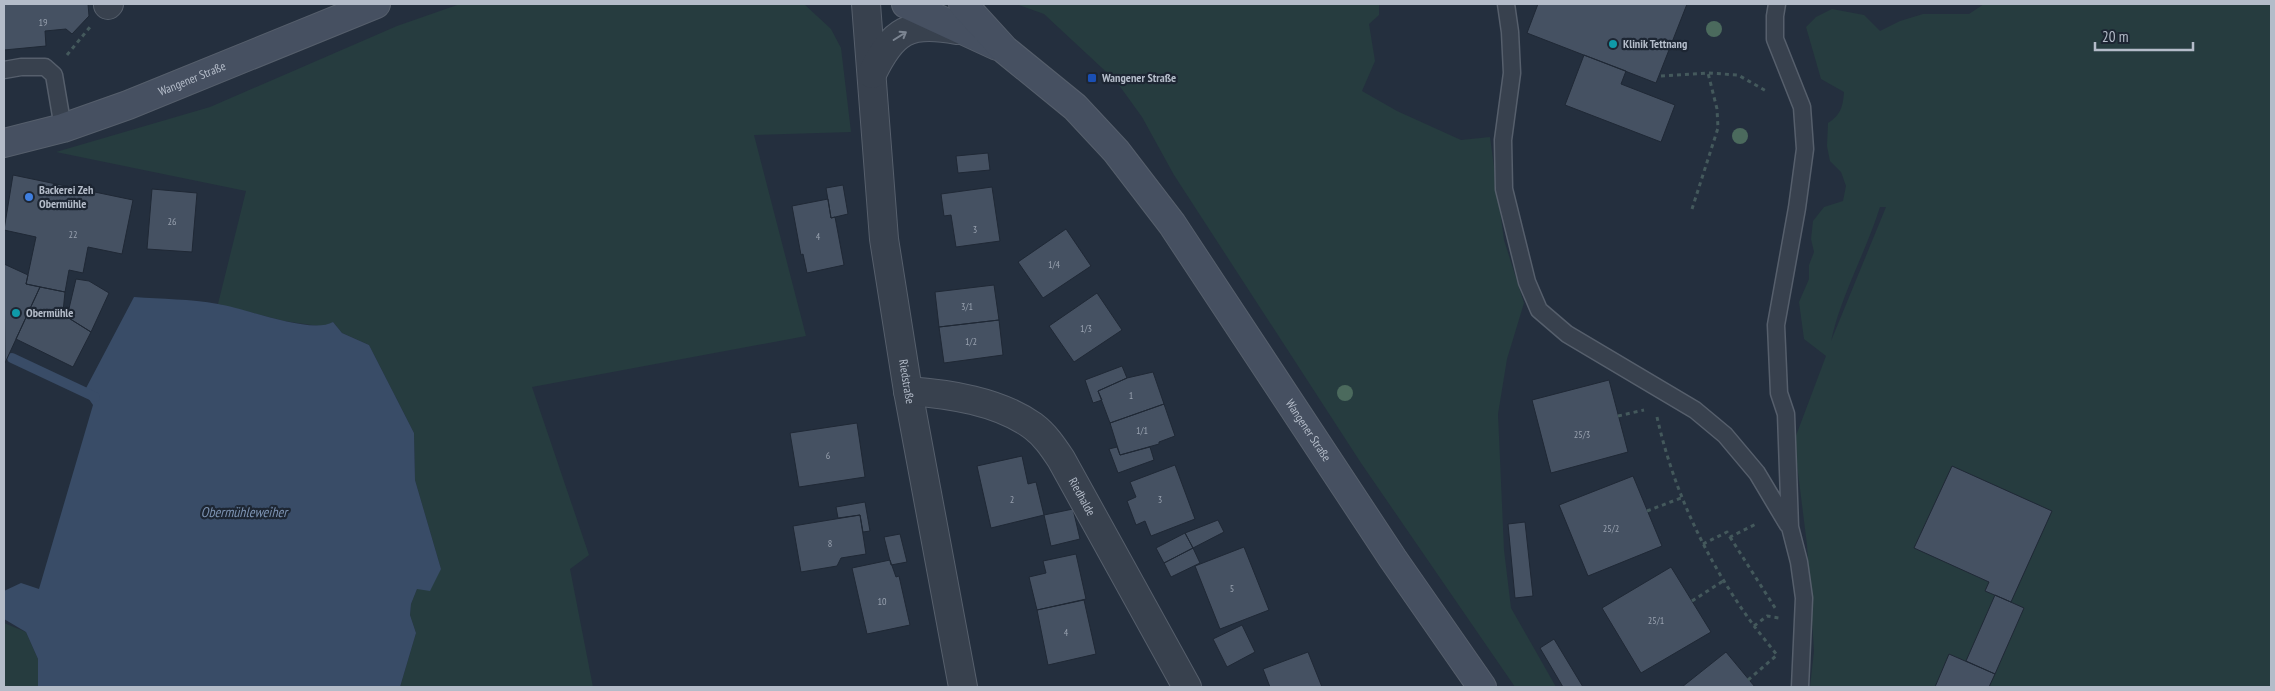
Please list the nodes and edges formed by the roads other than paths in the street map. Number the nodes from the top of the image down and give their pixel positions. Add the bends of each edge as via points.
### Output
1 (376, 4) edge
2 (866, 4) edge
3 (906, 4) edge
4 (963, 4) edge
5 (1506, 4) edge
6 (1777, 4) edge
7 (961, 31) junction
8 (1005, 50) junction
9 (4, 70) edge
10 (872, 74) junction
11 (62, 128) junction
12 (4, 143) edge
13 (908, 392) junction
14 (1790, 527) junction
15 (963, 687) edge
16 (1187, 687) edge
17 (1482, 687) edge
18 (1800, 687) edge

1 - 11 main road, Wangener Straße via 128,105
2 - 10 street, Riedstraße
3 - 7 main road, Wangener Straße
4 - 8 main road, Wangener Straße
5 - 14 lane via 1512,73 1503,140 1504,189 1527,282 1539,310 1567,334 1695,410 1725,435 1756,473
6 - 14 lane via 1775,39 1802,107 1805,149 1798,208 1776,324 1779,393 1786,414
7 - 8 main road, Wangener Straße
10 -> 7 street via 888,44 911,29 933,26
8 - 17 main road, Wangener Straße via 1075,107 1116,151 1172,224 1393,559
9 - 11 lane via 46,67 54,76
10 - 13 street, Riedstraße via 884,239
11 - 12 main road, Wangener Straße
13 - 15 street, Riedstraße
13 - 16 street, Riedhalde via 966,398 1011,414 1034,426 1048,440
14 - 18 lane via 1804,598

